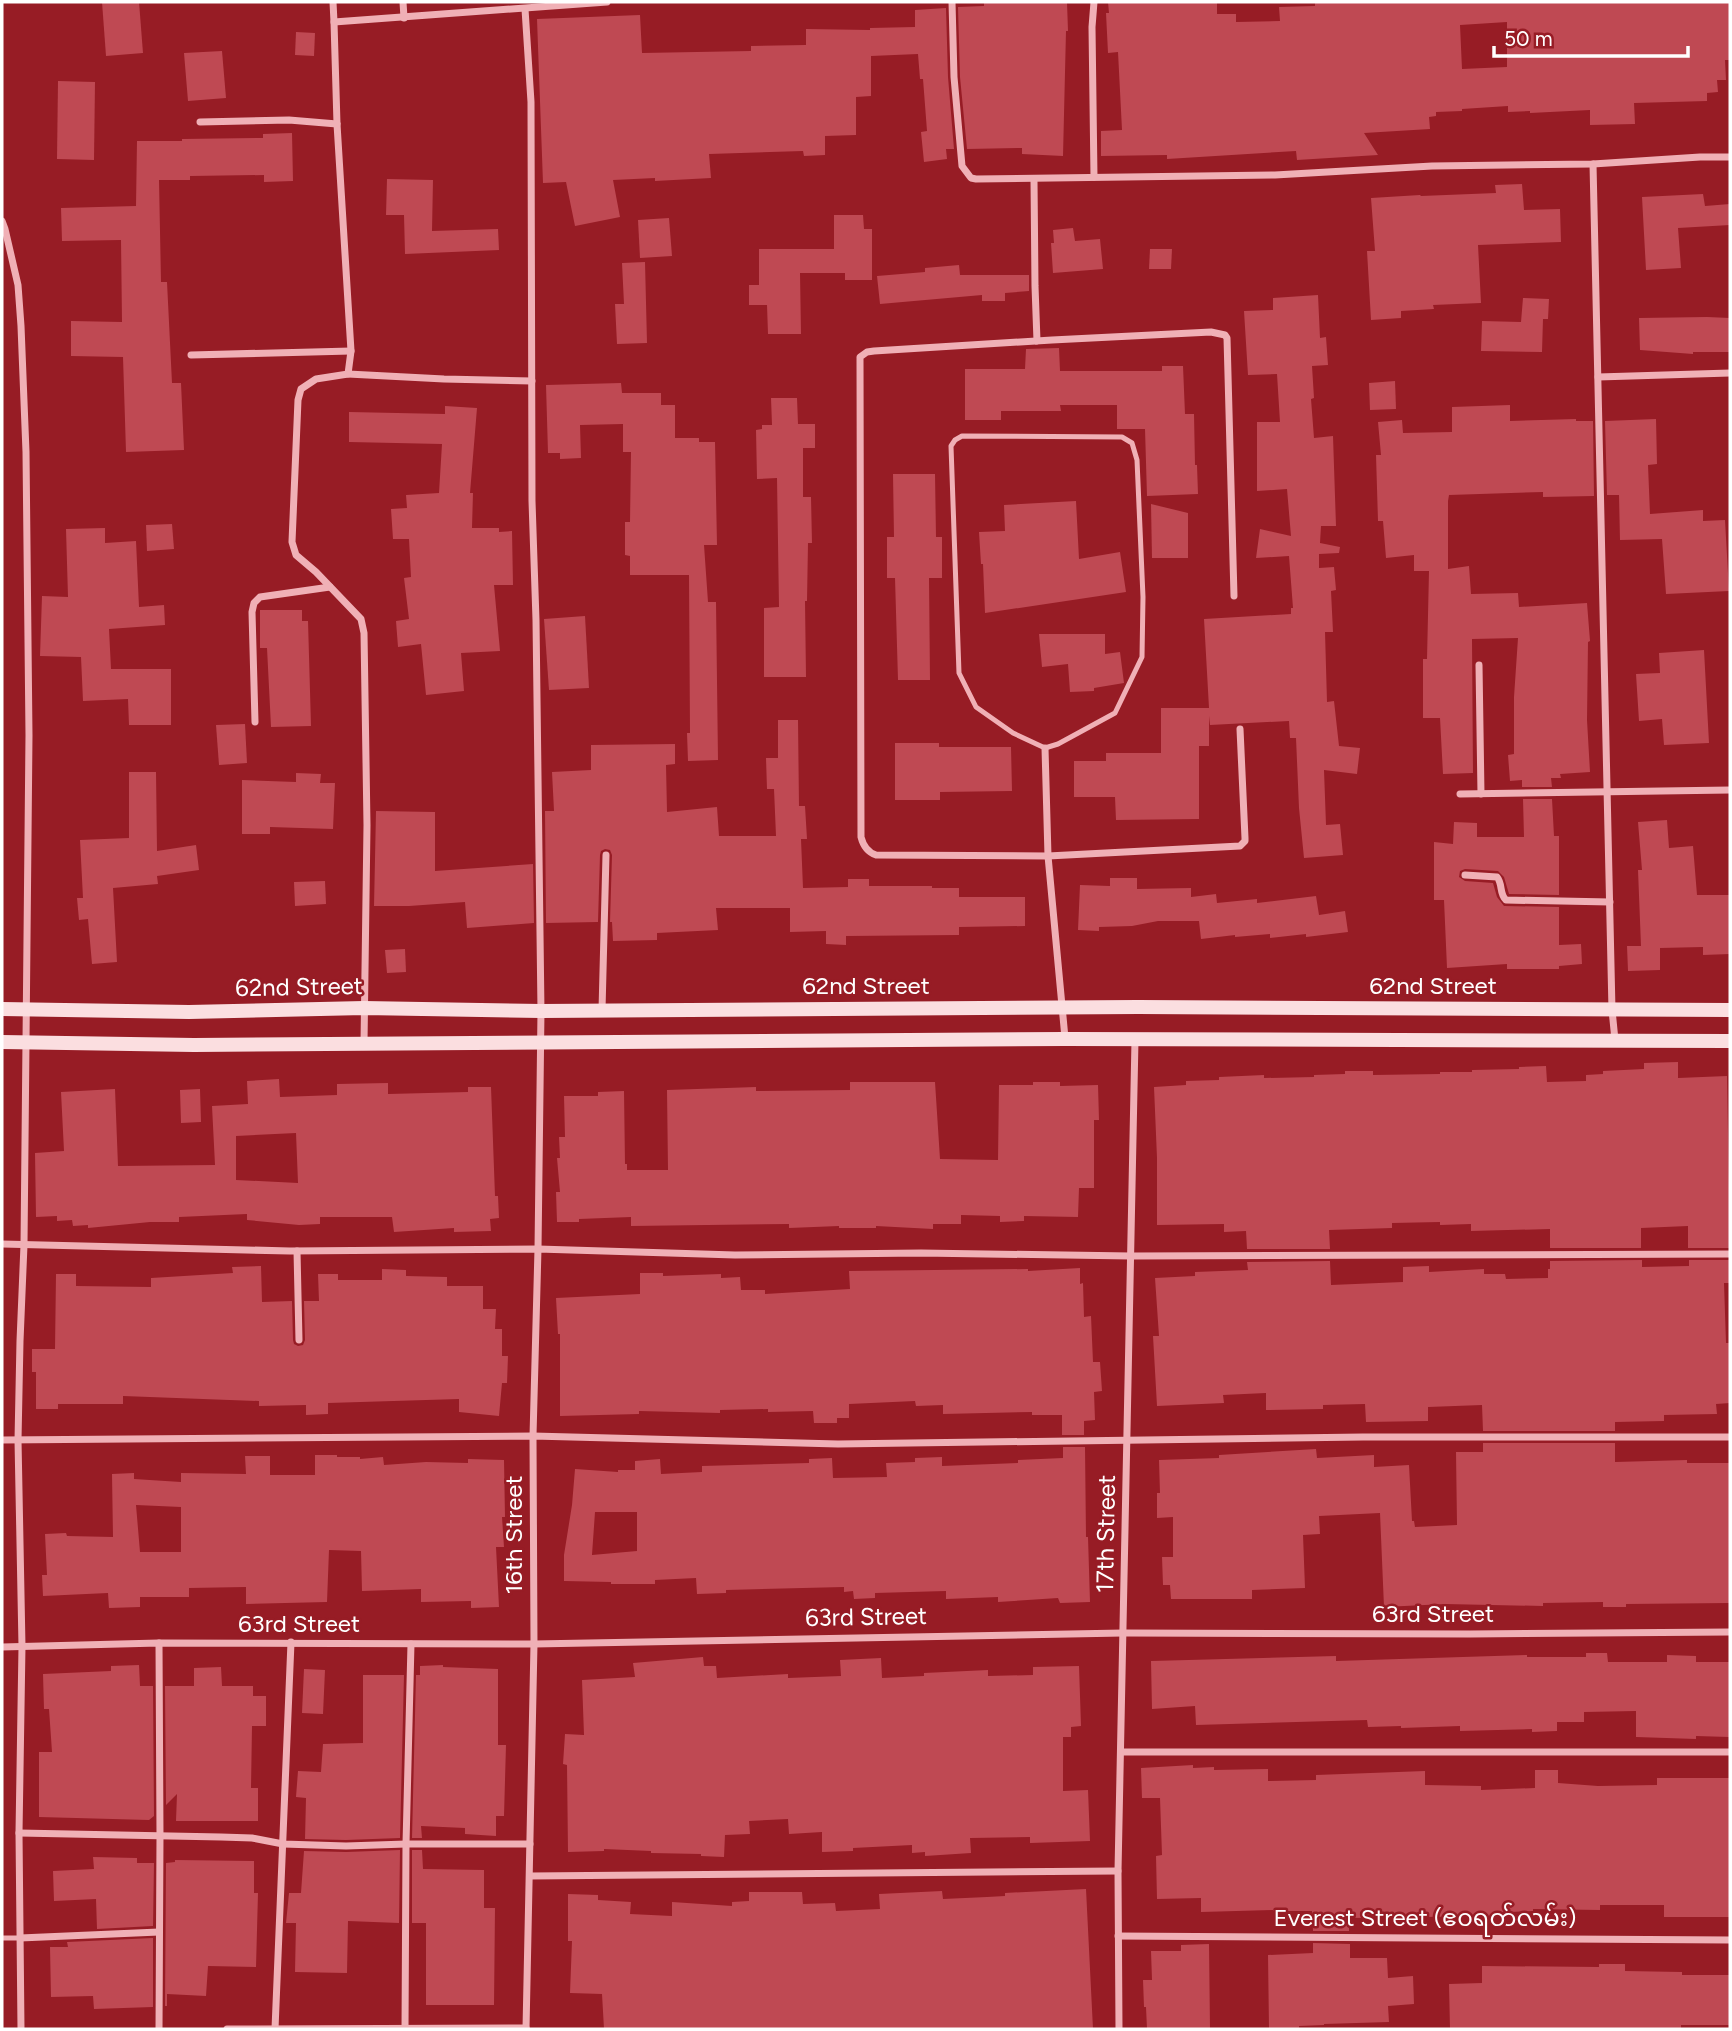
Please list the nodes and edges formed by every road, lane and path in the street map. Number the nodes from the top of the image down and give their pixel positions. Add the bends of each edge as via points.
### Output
1 (333, 2) edge
2 (402, 2) edge
3 (607, 2) edge
4 (952, 2) edge
5 (1094, 2) edge
6 (525, 9) junction
7 (404, 18) junction
8 (334, 22) junction
9 (200, 122) dead end
10 (337, 124) junction
11 (1730, 157) edge
12 (1593, 164) junction
13 (1094, 177) junction
14 (1034, 180) junction
15 (2, 221) edge
16 (1037, 341) junction
17 (351, 351) junction
18 (191, 355) dead end
19 (1730, 373) edge
20 (348, 374) junction
21 (1598, 377) junction
22 (532, 381) junction
23 (330, 587) junction
24 (1234, 596) dead end
25 (1479, 665) dead end
26 (255, 722) dead end
27 (1240, 729) dead end
28 (1045, 748) junction
29 (1730, 790) edge
30 (1608, 793) junction
31 (1460, 794) dead end
32 (1481, 794) junction
33 (606, 855) dead end
34 (1048, 856) junction
35 (1465, 875) dead end
36 (1610, 902) junction
37 (1062, 1007) junction
38 (364, 1008) junction
39 (2, 1009) edge
40 (26, 1009) junction
41 (603, 1010) junction
42 (1612, 1010) junction
43 (1730, 1010) edge
44 (541, 1011) junction
45 (1065, 1039) junction
46 (1135, 1040) junction
47 (1615, 1040) junction
48 (541, 1041) junction
49 (1730, 1041) edge
50 (2, 1042) edge
51 (26, 1042) junction
52 (363, 1042) junction
53 (2, 1244) edge
54 (24, 1245) junction
55 (538, 1249) junction
56 (297, 1251) junction
57 (1730, 1254) edge
58 (1131, 1256) junction
59 (299, 1340) dead end
60 (533, 1436) junction
61 (1730, 1437) edge
62 (2, 1440) edge
63 (18, 1440) junction
64 (1128, 1441) junction
65 (1730, 1632) edge
66 (1123, 1633) junction
67 (291, 1642) junction
68 (159, 1643) junction
69 (411, 1644) junction
70 (534, 1644) junction
71 (22, 1646) junction
72 (2, 1647) edge
73 (1121, 1752) junction
74 (1730, 1752) edge
75 (19, 1833) junction
76 (160, 1836) junction
77 (283, 1844) junction
78 (406, 1844) junction
79 (530, 1844) junction
80 (1118, 1871) junction
81 (530, 1876) junction
82 (159, 1932) junction
83 (1118, 1936) junction
84 (2, 1938) edge
85 (20, 1938) junction
86 (1730, 1940) edge
87 (21, 2029) edge
88 (159, 2029) edge
89 (227, 2029) edge
90 (275, 2029) edge
91 (405, 2029) edge
92 (526, 2029) edge
93 (1119, 2029) edge

1 - 8 street
2 - 7 street
3 - 6 street
4 - 14 street via 962,166 976,179
5 - 13 street
6 - 7 street
6 - 22 street, 16th Street via 531,102
7 - 8 street
8 - 10 street
9 - 10 street
10 - 17 street
11 - 12 street
12 - 13 street
12 - 21 street
13 - 14 street
14 - 16 street
15 - 40 street via 18,285 26,452
16 - 24 street via 1211,332 1227,338
16 - 34 street via 874,351 860,357 861,837 863,845 876,855
17 - 18 street
17 - 20 street
19 - 21 street
20 - 22 street
20 - 23 street via 316,379 301,389 298,400 292,542 296,555
21 - 30 street
22 - 44 street, 16th Street
23 - 26 street via 260,597 254,603
23 - 38 street via 361,619 364,633
25 - 32 street
27 - 34 street via 1243,844
28 - 28 lane via 976,707 959,673 951,446 962,436 1122,437 1132,443 1137,460 1142,657 1115,713
28 - 34 street
29 - 30 street
30 - 32 street
30 - 36 street
31 - 32 street
33 - 41 street
34 - 37 street
35 - 36 street via 1497,877 1506,900
36 - 42 street
37 - 41 main road, 62nd Street
37 - 42 main road, 62nd Street
37 - 45 street
38 - 40 main road, 62nd Street
38 - 44 main road, 62nd Street
38 - 52 street
39 - 40 main road, 62nd Street
40 - 51 street
41 - 44 main road, 62nd Street
42 - 43 main road, 62nd Street
42 - 47 street
44 - 48 street, 16th Street
45 - 46 main road
45 - 48 main road
46 - 47 main road
46 - 58 street, 17th Street
47 - 49 main road
48 - 52 main road
48 - 55 street, 16th Street
50 - 51 main road
51 - 52 main road
51 - 54 street
53 - 54 street
54 - 56 street
54 - 63 street
55 - 56 street
55 - 58 street via 735,1255
55 - 60 street, 16th Street
56 - 59 street
57 - 58 street
58 - 64 street, 17th Street
60 - 63 street
60 - 64 street via 838,1444
60 - 70 street, 16th Street
61 - 64 street
62 - 63 street
63 - 71 street
64 - 66 street, 17th Street
65 - 66 street, 63rd Street
66 - 70 street, 63rd Street
66 - 73 street, 17th Street
67 - 68 street, 63rd Street
67 - 69 street, 63rd Street
67 - 77 street
68 - 71 street, 63rd Street
68 - 76 street
69 - 70 street, 63rd Street
69 - 78 street
70 - 79 street, 16th Street
71 - 72 street, 63rd Street
71 - 75 street
73 - 74 street
73 - 80 street, 17th Street
75 - 76 street
75 - 85 street
76 - 77 street via 252,1838
76 - 82 street
77 - 78 street
77 - 90 street
78 - 79 street
78 - 91 street
79 - 81 street, 16th Street
80 - 81 street
80 - 83 street, 17th Street
81 - 92 street, 16th Street
82 - 85 street
82 - 88 street
83 - 86 street, Everest Street (ဧ၀ရတ်လမ်း)
83 - 93 street, 17th Street
84 - 85 lane
85 - 87 street
89 - 90 street
90 - 91 street
91 - 92 street

